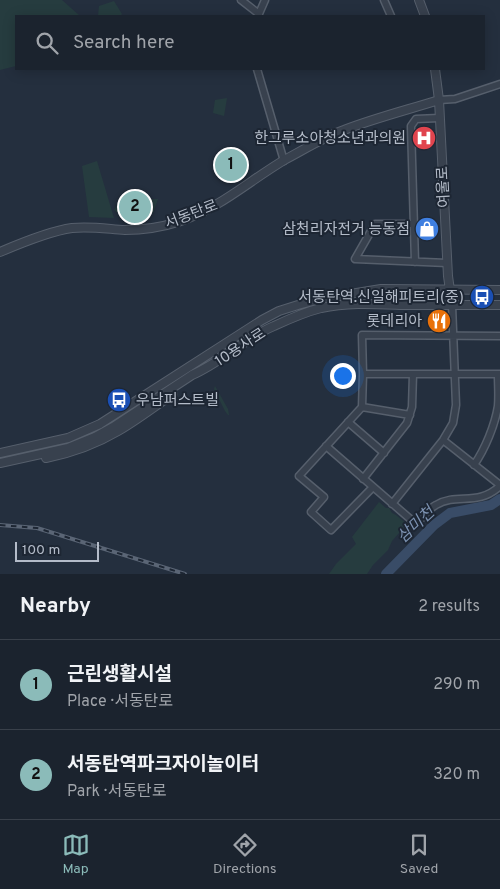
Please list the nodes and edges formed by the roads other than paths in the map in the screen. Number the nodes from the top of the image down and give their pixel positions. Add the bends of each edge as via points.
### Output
1 (241, 0) edge
2 (265, 0) edge
3 (384, 0) edge
4 (419, 0) edge
5 (259, 15) edge
6 (391, 15) edge
7 (425, 15) edge
8 (257, 70) edge
9 (435, 70) edge
10 (500, 84) edge
11 (438, 100) junction
12 (440, 118) junction
13 (284, 161) junction
14 (414, 224) junction
15 (0, 252) edge
16 (415, 262) junction
17 (447, 263) junction
18 (450, 290) junction
19 (500, 290) edge
20 (452, 305) junction
21 (500, 305) edge
22 (453, 336) junction
23 (500, 336) edge
24 (198, 362) junction
25 (204, 370) junction
26 (363, 374) junction
27 (413, 374) junction
28 (455, 374) junction
29 (499, 374) edge
30 (362, 407) junction
31 (410, 415) junction
32 (348, 422) junction
33 (443, 440) junction
34 (326, 446) junction
35 (0, 453) edge
36 (384, 453) junction
37 (0, 461) edge
38 (474, 465) junction
39 (0, 468) edge
40 (364, 479) junction
41 (500, 486) edge
42 (373, 487) junction
43 (392, 504) junction

1 - 5 street
2 - 5 street
3 - 6 street
4 - 7 street
8 - 13 street
9 - 11 street, 여울로
10 - 11 street via 455,99
11 - 12 street, 여울로
11 - 13 street, 서동탄로 via 343,130
12 - 14 street via 416,119 411,126
12 - 17 street, 여울로
13 - 15 street, 서동탄로 via 218,204 178,222 128,230 72,228
14 - 16 street
14 - 16 street via 375,224 355,259
16 - 17 street
17 - 18 street, 여울로
18 - 19 street, 10용사로
18 - 20 street, 여울로
18 - 24 street, 10용사로 via 381,289 298,305 262,320
20 - 21 street, 10용사로
20 - 22 street
20 - 25 street, 10용사로 via 331,306 261,332
22 - 23 street
22 - 26 street via 362,335
22 - 28 street
24 - 35 street, 10용사로 via 84,432
24 - 37 street, 10용사로 via 190,371 94,434
25 - 37 street, 10용사로 via 192,374 94,437 58,450
25 - 39 street via 99,441 59,456
26 - 27 street
26 - 30 street
27 - 28 street
27 - 31 street
28 - 29 street
28 - 33 street via 455,414
29 - 38 street via 498,406 490,433
30 - 31 street
30 - 32 street
31 - 36 street
32 - 34 street
32 - 36 street
33 - 38 street
33 - 43 street
34 - 40 street
34 - 42 street via 299,476 324,497 311,512 331,530
36 - 40 street
38 - 41 street
40 - 42 street
41 - 43 street via 483,497 453,499 436,505 416,524
42 - 43 street

